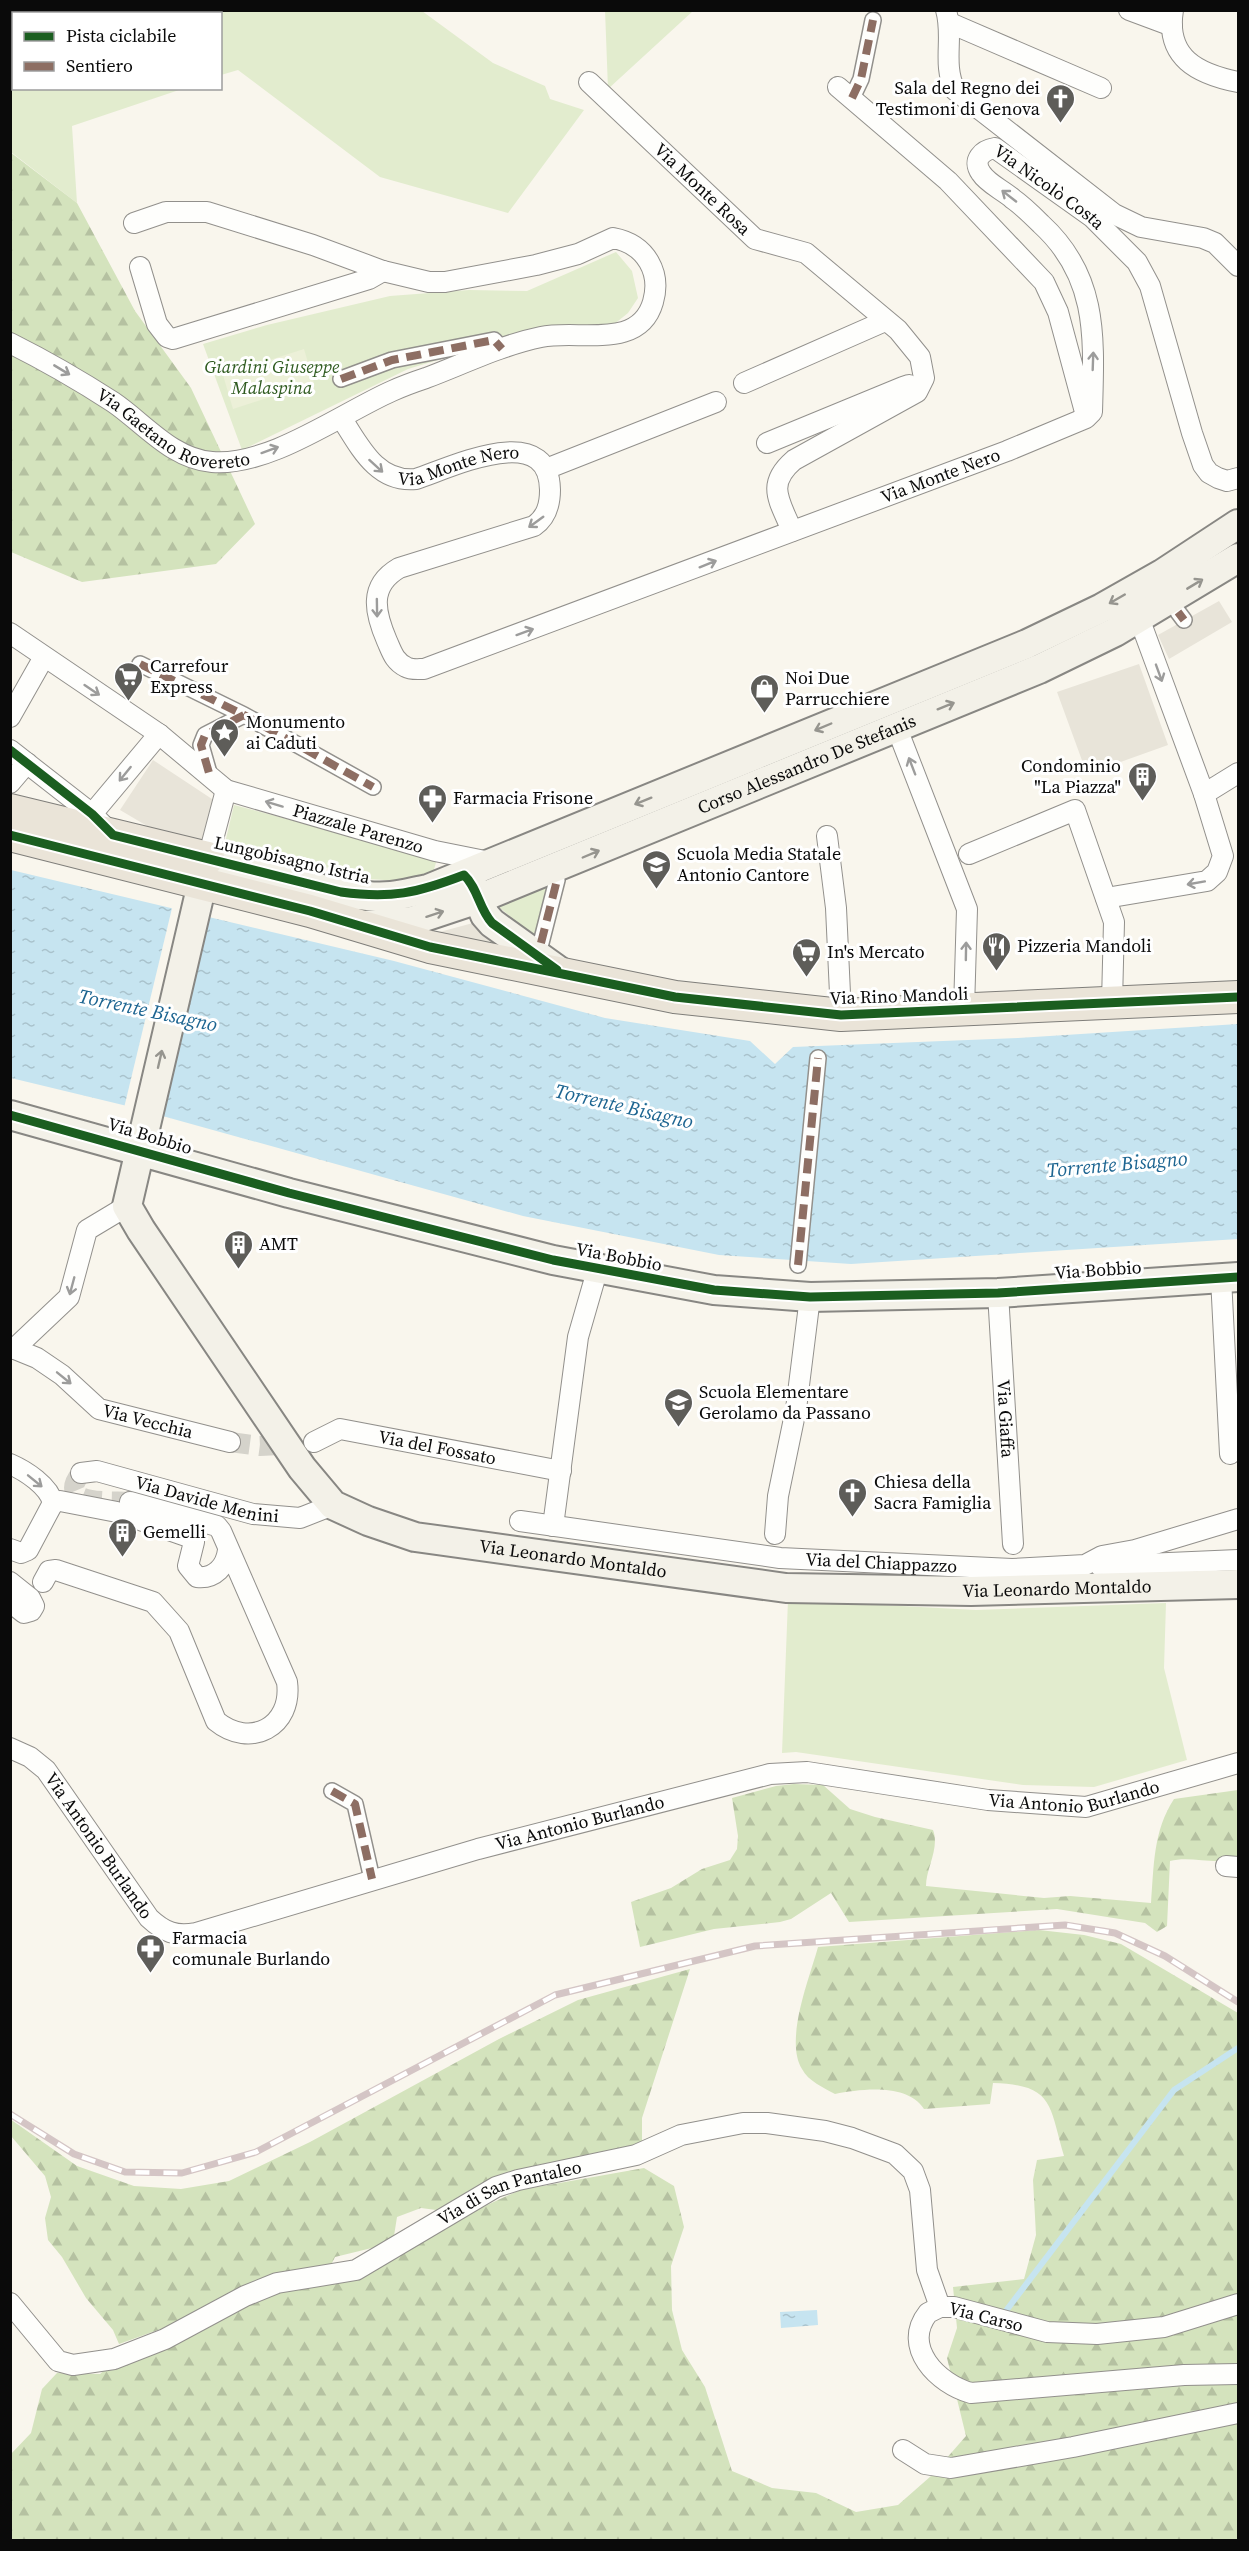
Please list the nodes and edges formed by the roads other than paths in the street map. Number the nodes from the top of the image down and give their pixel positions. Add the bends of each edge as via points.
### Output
1 (1129, 10) edge
2 (948, 16) edge
3 (1173, 18) edge
4 (873, 20) dead end
5 (589, 82) dead end
6 (1239, 82) edge
7 (1101, 88) dead end
8 (845, 93) joint
9 (1109, 221) junction
10 (134, 223) dead end
11 (1239, 266) edge
12 (140, 267) dead end
13 (383, 271) junction
14 (885, 321) junction
15 (10, 343) edge
16 (502, 349) junction
17 (341, 379) dead end
18 (744, 383) dead end
19 (917, 392) junction
20 (716, 402) dead end
21 (1086, 418) junction
22 (342, 419) junction
23 (767, 442) dead end
24 (546, 470) junction
25 (1239, 478) edge
26 (1239, 524) edge
27 (792, 531) junction
28 (1239, 558) edge
29 (1139, 618) junction
30 (10, 633) edge
31 (44, 657) junction
32 (140, 664) dead end
33 (244, 715) junction
34 (10, 717) edge
35 (896, 726) junction
36 (159, 734) junction
37 (10, 750) edge
38 (27, 763) junction
39 (209, 773) junction
40 (1239, 773) edge
41 (10, 783) edge
42 (373, 788) dead end
43 (226, 789) junction
44 (1204, 794) junction
45 (10, 810) edge
46 (102, 825) junction
47 (10, 836) edge
48 (827, 836) dead end
49 (435, 851) junction
50 (969, 854) dead end
51 (493, 862) junction
52 (203, 880) junction
53 (557, 880) dead end
54 (471, 887) junction
55 (1106, 898) junction
56 (357, 925) junction
57 (541, 943) dead end
58 (565, 975) junction
59 (1239, 997) edge
60 (1112, 1002) junction
61 (964, 1010) junction
62 (841, 1016) junction
63 (818, 1058) dead end
64 (10, 1114) edge
65 (140, 1150) junction
66 (127, 1206) junction
67 (798, 1264) dead end
68 (597, 1271) junction
69 (1230, 1277) edge
70 (998, 1293) junction
71 (810, 1297) junction
72 (12, 1348) edge
73 (230, 1442) tunnel mouth
74 (314, 1442) tunnel mouth
75 (1230, 1454) dead end
76 (10, 1464) edge
77 (561, 1472) junction
78 (81, 1473) dead end
79 (130, 1502) tunnel mouth
80 (53, 1503) junction
81 (333, 1505) junction
82 (1239, 1519) edge
83 (520, 1521) dead end
84 (553, 1526) junction
85 (775, 1534) dead end
86 (1013, 1544) dead end
87 (10, 1549) edge
88 (228, 1550) junction
89 (1239, 1560) edge
90 (1085, 1565) junction
91 (10, 1582) edge
92 (43, 1582) dead end
93 (1239, 1584) edge
94 (10, 1602) edge
95 (10, 1748) edge
96 (1239, 1763) edge
97 (332, 1791) dead end
98 (372, 1879) junction
99 (10, 2303) edge
100 (1239, 2304) edge
101 (940, 2307) junction
102 (1239, 2374) edge
103 (1239, 2413) edge
104 (903, 2450) dead end

1 - 3 street
2 - 7 street
2 - 9 street via 949,70 956,90
3 - 6 street via 1174,39 1188,62 1209,76
4 - 8 street via 861,79
5 - 14 street, Via Monte Rosa via 755,239 806,253
8 - 21 street via 948,181 1044,282 1058,312
9 - 11 street via 1203,238 1215,243
21 -> 9 street, Via Nicolò Costa via 1092,412 1094,337 1084,286 1072,262 1046,229 980,172 979,156 989,149 1002,151
9 - 25 street, Via Nicolò Costa via 1150,286 1203,465 1218,478
10 - 13 street via 166,212 207,212
12 - 13 street via 156,324 167,338 173,339 369,279
13 - 16 street via 413,280 445,282 578,254 613,238 633,245 648,260 654,271 652,307 630,330 608,335 542,336
14 - 18 street
14 - 19 street, Via Monte Rosa via 898,330 920,357 924,378
15 -> 22 street, Via Gaetano Rovereto via 58,367 178,451 201,461 220,463 252,457
16 - 17 street via 494,340 392,360
16 - 22 street via 390,391
19 - 23 street via 909,385
19 - 27 street via 794,460 783,470 777,480 777,492
20 - 24 street
21 - 27 street, Via Monte Nero
22 -> 24 street, Via Monte Nero via 375,466 404,480 502,452 525,453
24 -> 27 street, Via Monte Nero via 549,505 534,526 387,575 377,595 377,617 395,659 408,668 424,669
26 -> 51 main road, Corso Alessandro De Stefanis via 1102,608 1027,644
29 -> 28 main road, Corso Alessandro De Stefanis
35 -> 29 main road, Corso Alessandro De Stefanis via 1039,669
29 -> 44 street
30 - 31 street, Piazzale Parenzo
31 - 34 street
31 -> 36 street, Piazzale Parenzo
32 - 33 street
33 - 39 street via 205,735 201,746
33 - 42 street
54 -> 35 main road, Corso Alessandro De Stefanis
61 -> 35 street via 967,909
36 - 39 street, Piazzale Parenzo
36 -> 46 street
37 - 38 street
38 - 41 street
38 - 46 street
39 - 43 street, Piazzale Parenzo
40 - 44 street
49 -> 43 street, Piazzale Parenzo
43 - 52 street
44 -> 55 street via 1223,856 1217,872 1208,881
45 - 46 main road, Lungobisagno Istria
46 - 52 main road, Lungobisagno Istria
47 - 52 main road, Lungobisagno Istria
48 - 62 street, Via Rino Mandoli via 836,908
49 - 51 street, Piazzale Parenzo
49 - 54 street
50 - 55 street via 1075,810
51 - 54 main road, Corso Alessandro De Stefanis
52 - 54 main road, Lungobisagno Istria via 369,896
52 - 56 main road, Lungobisagno Istria via 243,895
65 -> 52 main road
53 - 57 street
56 -> 54 main road, Corso Alessandro De Stefanis via 412,921
54 - 58 main road, Via Rino Mandoli via 492,923
55 - 60 street via 1114,922
56 - 58 main road, Via Rino Mandoli via 430,947
58 - 62 main road, Via Rino Mandoli via 675,997
59 - 60 main road, Via Rino Mandoli
60 - 61 main road, Via Rino Mandoli
61 - 62 main road, Via Rino Mandoli
63 - 67 street
64 - 65 main road, Via Bobbio
65 - 66 main road
65 - 68 main road, Via Bobbio via 289,1193
66 -> 72 street, Via Vecchia via 87,1230 69,1297
66 - 81 main road, Via Leonardo Montaldo via 302,1468
68 - 71 main road, Via Bobbio via 714,1290
68 - 77 street via 578,1337
69 - 70 main road, Via Bobbio
69 - 75 street
70 - 71 main road, Via Bobbio
70 - 86 street, Via Giaffa
71 - 85 street
72 -> 73 street, Via Vecchia via 37,1358 99,1409
74 - 77 street, Via del Fossato via 340,1429
76 -> 80 street via 43,1487
77 - 84 street
78 - 81 street, Via Davide Menini via 97,1472 253,1514 300,1518
79 - 88 street, Via Davide Menini via 217,1526
80 - 87 street via 28,1550 21,1553
80 - 88 street, Via Davide Menini via 117,1512 192,1538 188,1566 197,1577 220,1570
81 - 93 main road, Via Leonardo Montaldo via 415,1537 786,1588 971,1591
82 - 90 street, Via del Chiappazzo via 1102,1556
83 - 84 street, Via del Chiappazzo
84 - 90 street, Via del Chiappazzo via 780,1558 1012,1569
88 - 92 street, Via Davide Menini via 273,1646 289,1695 274,1725 249,1734 225,1728 216,1721 179,1631 153,1602 56,1570 49,1571
89 - 90 street
91 - 94 street via 34,1606 24,1613
95 - 98 street, Via Antonio Burlando via 46,1770 148,1918 170,1934 196,1933
96 - 98 street, Via Antonio Burlando via 1086,1807 988,1800 807,1772 785,1772
97 - 98 street via 355,1804
99 - 101 street, Via di San Pantaleo via 58,2361 74,2365 114,2359 165,2339 277,2283 356,2270 496,2187 636,2156 681,2135 767,2122 852,2138 889,2151 909,2165 920,2190 927,2270
100 - 101 street, Via Carso via 1164,2327 1097,2334 1047,2332 961,2308
101 - 102 street, Via Carso via 928,2313 920,2326 921,2351 943,2380 971,2393
103 - 104 street via 961,2467 925,2464

